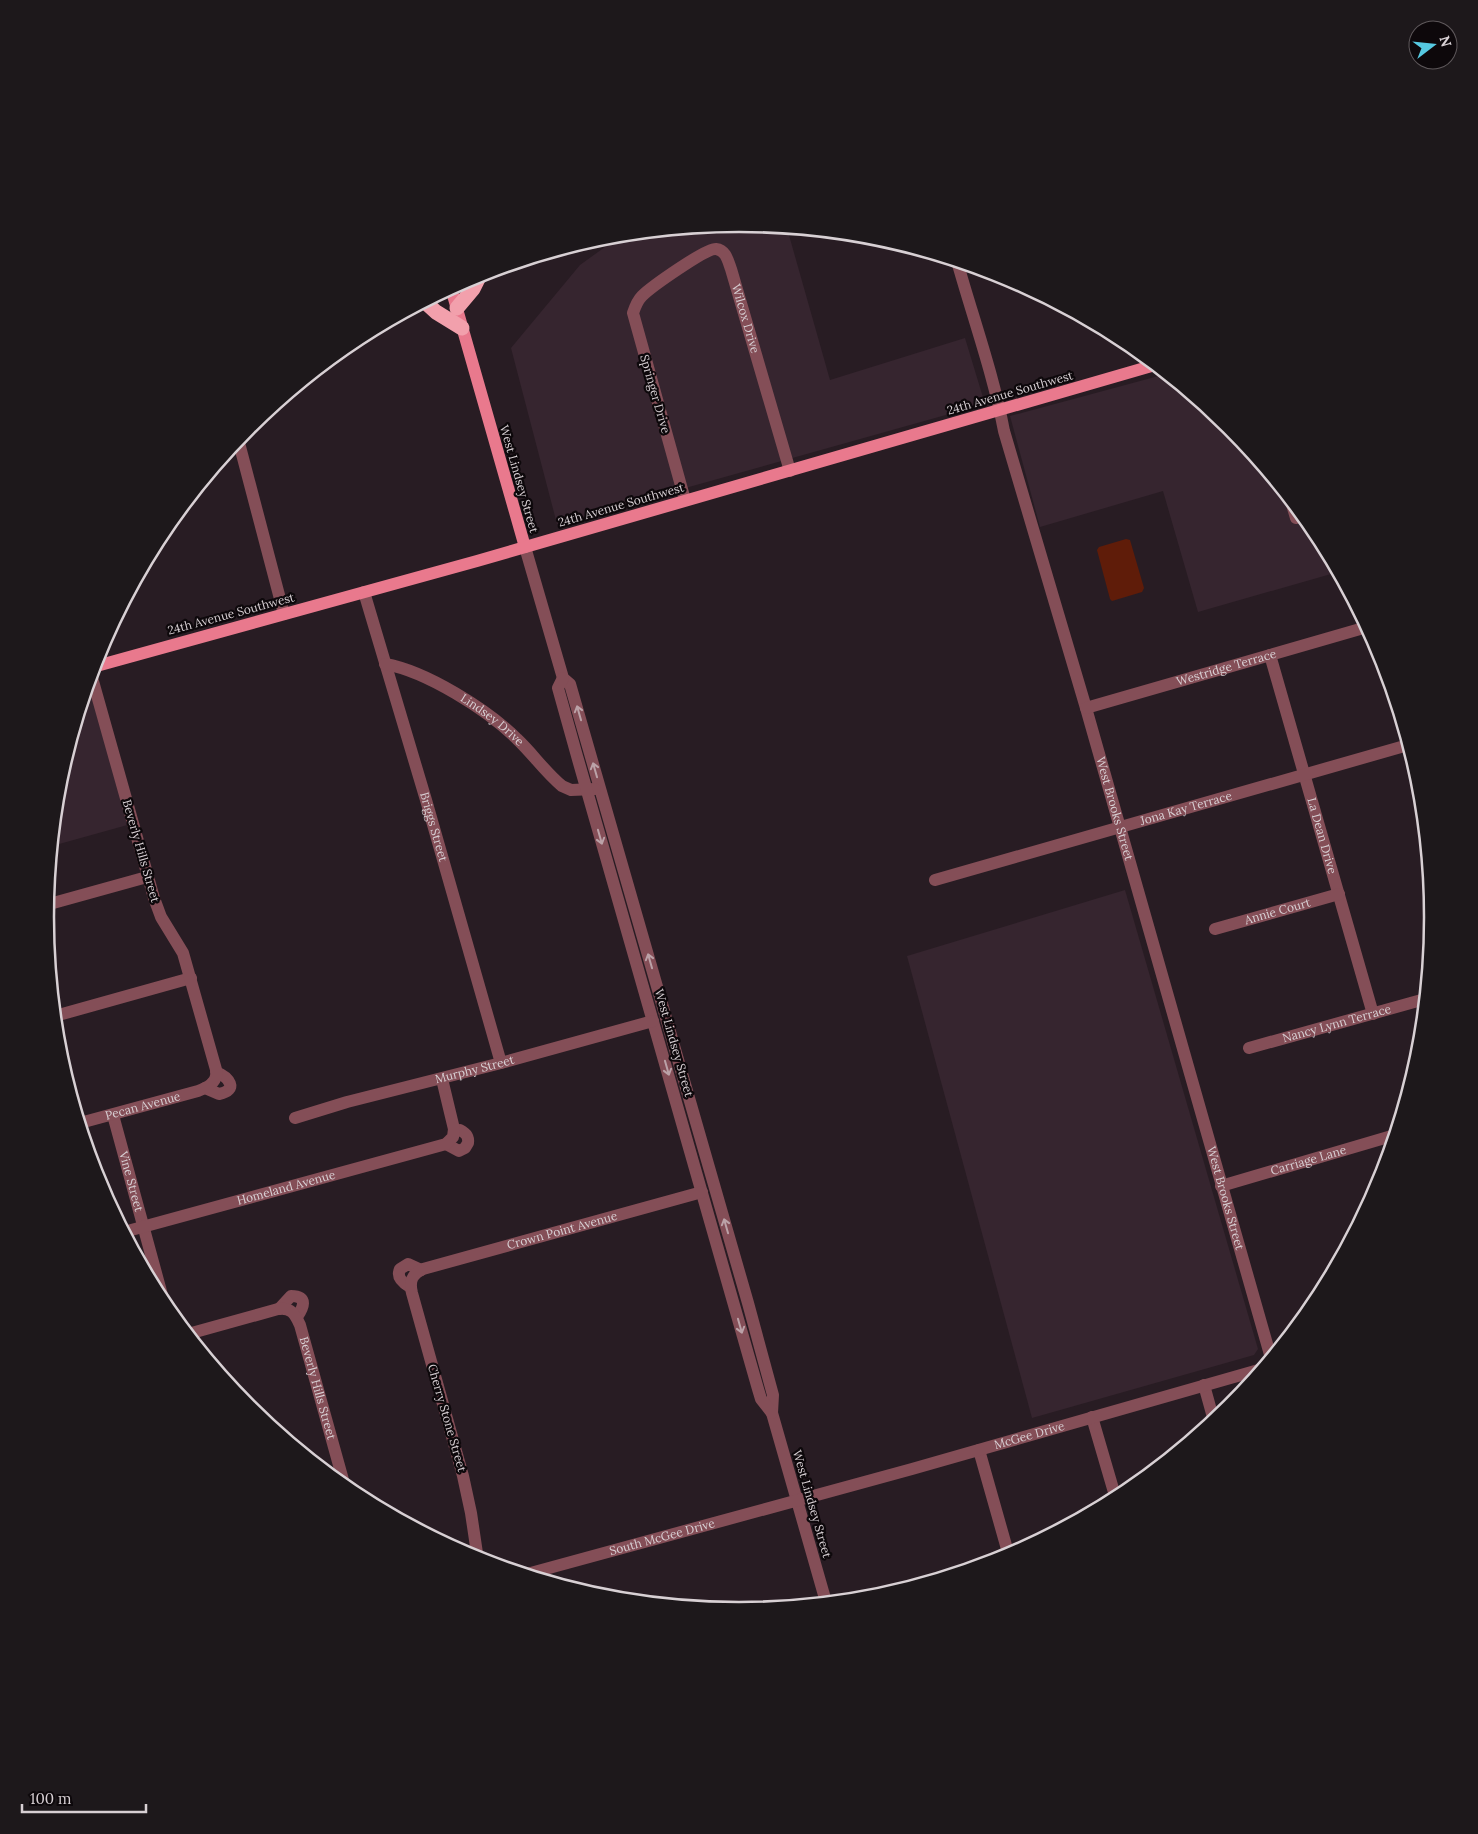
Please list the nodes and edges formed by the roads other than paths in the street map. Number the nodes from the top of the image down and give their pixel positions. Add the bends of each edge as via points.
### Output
1 (959, 268) edge
2 (475, 285) edge
3 (648, 291) joint
4 (452, 295) edge
5 (429, 306) edge
6 (456, 308) junction
7 (462, 328) junction
8 (1148, 367) edge
9 (1000, 410) junction
10 (240, 447) edge
11 (790, 471) junction
12 (686, 500) junction
13 (525, 547) junction
14 (364, 592) junction
15 (284, 614) junction
16 (1361, 630) edge
17 (1270, 656) junction
18 (102, 664) edge
19 (385, 664) junction
20 (563, 678) junction
21 (94, 686) edge
22 (1086, 708) junction
23 (1403, 747) edge
24 (590, 752) junction
25 (577, 756) junction
26 (1304, 774) junction
27 (600, 788) junction
28 (587, 790) junction
29 (1119, 827) junction
30 (148, 877) junction
31 (935, 880) dead end
32 (1339, 894) junction
33 (54, 903) edge
34 (1215, 929) dead end
35 (191, 978) junction
36 (652, 992) junction
37 (1419, 1001) edge
38 (61, 1014) edge
39 (1373, 1014) junction
40 (659, 1025) junction
41 (1249, 1048) dead end
42 (501, 1063) junction
43 (442, 1079) junction
44 (212, 1080) joint
45 (112, 1115) junction
46 (295, 1118) dead end
47 (86, 1122) edge
48 (1388, 1137) edge
49 (1221, 1186) junction
50 (702, 1192) junction
51 (143, 1227) junction
52 (130, 1230) edge
53 (735, 1258) junction
54 (722, 1262) junction
55 (414, 1278) joint
56 (157, 1279) edge
57 (744, 1290) junction
58 (731, 1294) junction
59 (194, 1333) edge
60 (1269, 1351) edge
61 (1251, 1372) edge
62 (1204, 1385) junction
63 (772, 1413) junction
64 (1212, 1413) edge
65 (1092, 1417) junction
66 (979, 1450) junction
67 (340, 1474) edge
68 (1114, 1491) edge
69 (797, 1501) junction
70 (1007, 1548) edge
71 (476, 1550) edge
72 (537, 1571) edge
73 (824, 1596) edge

1 - 9 street, West Brooks Street
2 - 6 highway
3 - 11 street, Wilcox Drive via 706,251 716,249 724,253
3 - 12 street, Springer Drive via 635,306 634,318
4 - 6 main road, West Lindsey Street
5 - 7 highway
6 - 7 main road, West Lindsey Street
7 - 13 main road, West Lindsey Street
8 - 9 main road, 24th Avenue Southwest
9 - 11 main road, 24th Avenue Southwest
9 - 22 street, West Brooks Street
10 - 15 street
11 - 12 main road, 24th Avenue Southwest
12 - 13 main road, 24th Avenue Southwest
13 - 14 main road, 24th Avenue Southwest
13 - 20 street, West Lindsey Street
14 - 15 main road, 24th Avenue Southwest
14 - 19 street, Briggs Street
15 - 18 main road, 24th Avenue Southwest
16 - 17 street, Westridge Terrace
17 - 22 street, Westridge Terrace
17 - 26 street, La Dean Drive
19 - 28 street, Lindsey Drive via 419,673 475,706 516,737 562,786 571,790
19 - 42 street, Briggs Street
24 -> 20 street, West Lindsey Street via 570,684
20 - 25 street, West Lindsey Street via 558,688
21 - 30 street, Beverly Hills Street
22 - 29 street, West Brooks Street
23 - 26 street, Jona Kay Terrace
24 - 25 street
27 -> 24 street, West Lindsey Street
25 - 28 street, West Lindsey Street
26 - 29 street, Jona Kay Terrace
26 - 32 street, La Dean Drive
27 - 28 street, Lindsey Drive
36 -> 27 street, West Lindsey Street
28 -> 36 street, West Lindsey Street
29 - 31 street, Jona Kay Terrace
29 - 49 street, West Brooks Street
30 - 33 street
30 - 35 street, Beverly Hills Street via 157,907 183,953
32 - 34 street, Annie Court
32 - 39 street, La Dean Drive
35 - 38 street
35 - 44 street, Beverly Hills Street
36 - 40 street, West Lindsey Street
37 - 39 street, Nancy Lynn Terrace
39 - 41 street, Nancy Lynn Terrace
40 - 42 street, Murphy Street
40 -> 50 street, West Lindsey Street
53 -> 40 street, West Lindsey Street
42 - 43 street, Murphy Street
43 - 46 street, Murphy Street
43 - 51 street, Homeland Avenue via 454,1132 446,1144
44 - 45 street, Pecan Avenue
45 - 47 street, Pecan Avenue
45 - 51 street, Vine Street
48 - 49 street, Carriage Lane
49 - 60 street, West Brooks Street
50 - 54 street, West Lindsey Street
50 - 55 street, Crown Point Avenue
51 - 52 street, Homeland Avenue
51 - 56 street, Vine Street
53 - 54 street
53 - 57 street, West Lindsey Street
54 - 58 street, West Lindsey Street
55 - 71 street, Cherry Stone Street via 442,1402 469,1500
57 - 58 street
57 - 63 street, West Lindsey Street via 774,1396
58 -> 63 street, West Lindsey Street via 761,1399
59 - 67 street, Beverly Hills Street via 289,1312
61 - 62 street, McGee Drive
62 - 64 street
62 - 65 street, McGee Drive
63 - 69 street, West Lindsey Street
65 - 66 street, McGee Drive
65 - 68 street
66 - 69 street, McGee Drive
66 - 70 street
69 - 72 street, South McGee Drive
69 - 73 street, West Lindsey Street

